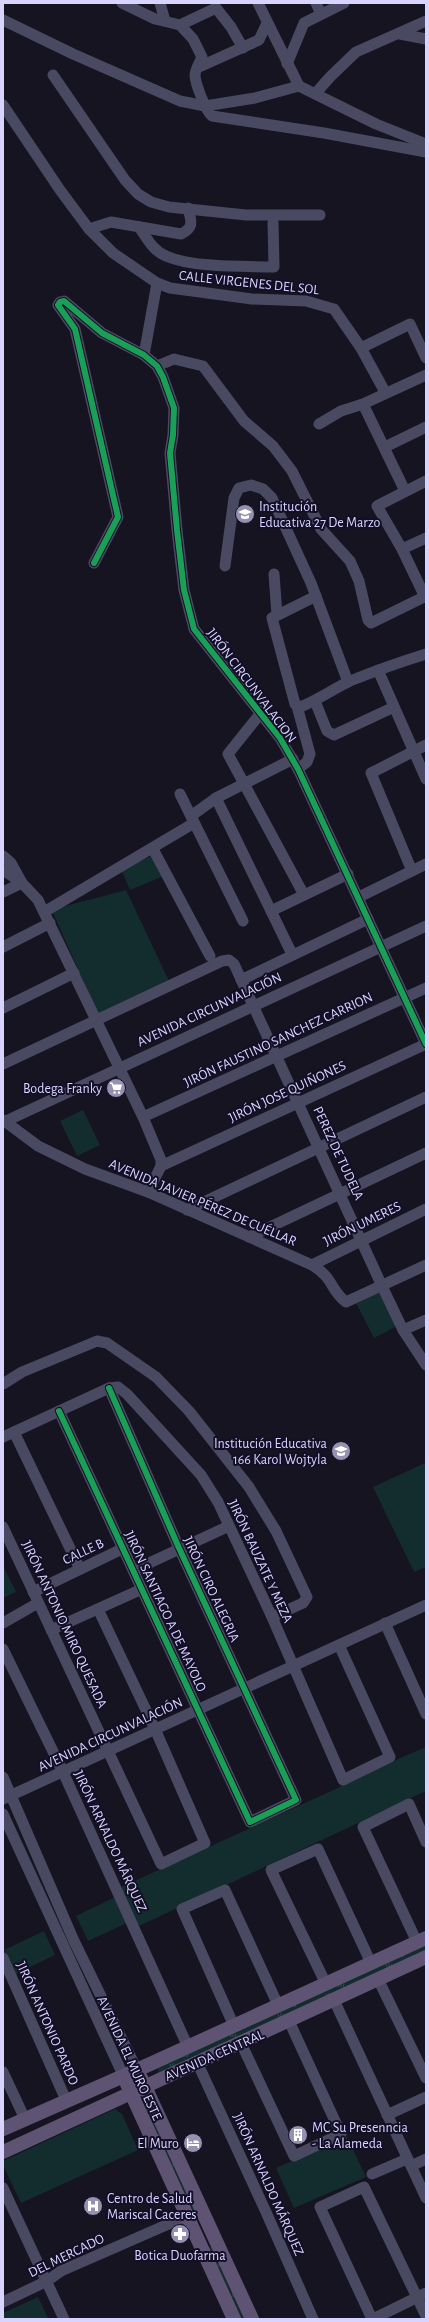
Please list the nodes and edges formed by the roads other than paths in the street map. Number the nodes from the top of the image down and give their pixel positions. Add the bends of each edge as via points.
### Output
1 (122, 3) edge
2 (160, 3) edge
3 (258, 3) edge
4 (316, 3) edge
5 (344, 3) edge
6 (321, 14) junction
7 (3, 20) edge
8 (165, 21) junction
9 (426, 21) edge
10 (268, 23) junction
11 (180, 25) junction
12 (400, 34) junction
13 (426, 39) edge
14 (243, 48) junction
15 (288, 64) junction
16 (199, 67) junction
17 (53, 75) dead end
18 (299, 86) junction
19 (315, 94) junction
20 (3, 106) edge
21 (205, 106) junction
22 (426, 144) edge
23 (426, 152) edge
24 (188, 208) junction
25 (320, 215) dead end
26 (273, 222) dead end
27 (139, 227) junction
28 (89, 228) junction
29 (157, 283) junction
30 (361, 348) junction
31 (144, 355) junction
32 (426, 358) edge
33 (156, 366) junction
34 (426, 375) edge
35 (385, 392) junction
36 (363, 404) junction
37 (319, 424) dead end
38 (426, 427) edge
39 (386, 448) junction
40 (426, 482) edge
41 (405, 491) junction
42 (426, 538) edge
43 (402, 550) junction
44 (94, 563) dead end
45 (225, 566) dead end
46 (274, 574) dead end
47 (316, 596) junction
48 (425, 597) edge
49 (277, 615) junction
50 (426, 654) edge
51 (378, 670) junction
52 (348, 682) junction
53 (315, 701) junction
54 (299, 706) junction
55 (394, 707) junction
56 (260, 714) junction
57 (426, 745) edge
58 (413, 751) junction
59 (292, 759) junction
60 (298, 769) junction
61 (426, 779) edge
62 (245, 782) junction
63 (180, 794) dead end
64 (216, 798) junction
65 (193, 819) junction
66 (153, 849) junction
67 (3, 856) edge
68 (426, 864) edge
69 (3, 870) edge
70 (412, 871) junction
71 (348, 874) junction
72 (22, 883) junction
73 (3, 892) edge
74 (304, 895) junction
75 (359, 897) junction
76 (271, 911) junction
77 (44, 912) junction
78 (368, 919) junction
79 (243, 921) dead end
80 (50, 923) junction
81 (426, 926) edge
82 (3, 947) edge
83 (380, 947) junction
84 (292, 954) junction
85 (210, 956) dead end
86 (74, 973) junction
87 (241, 980) junction
88 (426, 988) edge
89 (404, 998) junction
90 (252, 1005) junction
91 (3, 1008) edge
92 (95, 1020) junction
93 (426, 1044) edge
94 (276, 1057) junction
95 (3, 1064) edge
96 (118, 1069) junction
97 (426, 1097) edge
98 (298, 1102) junction
99 (142, 1117) junction
100 (4, 1120) edge
101 (320, 1147) junction
102 (426, 1153) edge
103 (161, 1166) junction
104 (148, 1192) junction
105 (341, 1194) junction
106 (426, 1209) edge
107 (187, 1210) junction
108 (250, 1237) junction
109 (362, 1239) junction
110 (312, 1265) junction
111 (426, 1265) edge
112 (382, 1286) junction
113 (426, 1320) edge
114 (403, 1330) junction
115 (426, 1364) edge
116 (3, 1384) edge
117 (109, 1388) junction
118 (60, 1411) junction
119 (14, 1432) junction
120 (3, 1437) edge
121 (229, 1526) junction
122 (3, 1527) edge
123 (124, 1548) junction
124 (179, 1548) junction
125 (80, 1569) junction
126 (134, 1570) junction
127 (142, 1589) junction
128 (33, 1592) junction
129 (38, 1603) junction
130 (426, 1605) edge
131 (98, 1609) junction
132 (272, 1617) junction
133 (3, 1623) edge
134 (385, 1623) junction
135 (51, 1630) junction
136 (339, 1645) junction
137 (3, 1649) edge
138 (294, 1666) junction
139 (245, 1687) junction
140 (199, 1710) junction
141 (426, 1714) edge
142 (155, 1729) junction
143 (108, 1751) junction
144 (63, 1772) junction
145 (3, 1777) edge
146 (7, 1797) edge
147 (3, 1814) edge
148 (250, 1822) joint
149 (426, 1842) edge
150 (72, 1935) junction
151 (60, 1940) junction
152 (422, 1940) edge
153 (426, 1957) edge
154 (3, 1958) edge
155 (371, 1963) junction
156 (378, 1979) junction
157 (326, 1984) junction
158 (334, 2000) junction
159 (278, 2006) junction
160 (289, 2021) junction
161 (234, 2026) junction
162 (241, 2043) junction
163 (188, 2047) junction
164 (197, 2062) junction
165 (137, 2070) junction
166 (3, 2072) edge
167 (124, 2077) junction
168 (426, 2078) edge
169 (145, 2086) junction
170 (131, 2093) junction
171 (426, 2097) edge
172 (66, 2100) junction
173 (387, 2115) junction
174 (25, 2119) junction
175 (3, 2130) edge
176 (3, 2152) edge
177 (426, 2159) edge
178 (409, 2162) junction
179 (372, 2174) dead end
180 (3, 2188) edge
181 (426, 2198) edge
182 (187, 2216) junction
183 (210, 2229) junction
184 (196, 2235) junction
185 (47, 2281) junction
186 (422, 2295) edge
187 (3, 2302) edge
188 (426, 2316) edge
189 (64, 2319) edge
190 (234, 2319) edge
191 (252, 2319) edge
192 (312, 2319) edge
193 (372, 2319) edge

1 - 8 street via 154,19
2 - 8 street
3 - 10 street
4 - 6 street
5 - 6 street
6 - 15 street via 304,23
7 - 21 street via 180,101
8 - 11 street
9 - 12 street
10 - 14 street via 259,40
10 - 15 street
11 - 14 street via 216,8
11 - 16 street via 193,39 202,57
12 - 13 street
12 - 19 street via 356,52
14 - 16 street
15 - 18 street
16 - 21 street via 195,75
17 - 24 street via 125,180 138,194 151,202 169,207
18 - 19 street
18 - 21 street via 255,98
19 - 22 street via 401,136
20 - 28 street, CALLE VIRGENES DEL SOL
21 - 23 street via 207,113 212,116
24 - 25 street via 253,216
24 - 27 street via 192,225 190,230 181,234
26 - 27 street via 274,267 191,263 166,256 152,246
27 - 28 street via 111,222
28 - 29 street, CALLE VIRGENES DEL SOL via 113,253
29 - 30 street, CALLE VIRGENES DEL SOL via 170,288 252,299 318,303 334,309
29 - 31 street
30 - 32 street via 410,324
30 - 35 street, CALLE VIRGENES DEL SOL
31 - 33 street, JIRÓN CIRCUNVALACION
31 - 44 street, JIRÓN CIRCUNVALACION via 102,333 68,303 60,302 58,305 75,329 118,517
33 - 48 street via 174,359 203,366 244,421 273,446 292,470 322,528 350,560 371,623
33 - 56 street, JIRÓN CIRCUNVALACION via 174,408 170,453 184,590 194,630
34 - 35 street
35 - 36 street
36 - 37 street via 341,411
36 - 39 street
38 - 39 street
39 - 41 street
40 - 41 street
41 - 43 street via 377,506
42 - 43 street
43 - 48 street
45 - 47 street via 234,498 239,488 251,485 263,490 272,498
46 - 49 street
47 - 49 street
47 - 52 street
49 - 54 street via 272,618 295,704
50 - 51 street
51 - 52 street
51 - 55 street
52 - 53 street
53 - 54 street
53 - 55 street via 327,731 334,735
54 - 60 street via 310,754 307,762
55 - 58 street
56 - 59 street, JIRÓN CIRCUNVALACION via 280,738
56 - 62 street via 228,754
57 - 58 street
58 - 61 street
58 - 70 street via 371,774
59 - 60 street, JIRÓN CIRCUNVALACION
59 - 62 street
60 - 71 street, JIRÓN CIRCUNVALACION
62 - 64 street
62 - 74 street
63 - 65 street
64 - 65 street
64 - 76 street
65 - 66 street
65 - 79 street
66 - 77 street
66 - 85 street
67 - 72 street via 11,863
68 - 70 street
69 - 72 street
70 - 75 street
71 - 74 street
71 - 75 street, JIRÓN CIRCUNVALACION
72 - 73 street
72 - 77 street via 38,900
74 - 76 street
75 - 78 street, JIRÓN CIRCUNVALACION
76 - 84 street
77 - 80 street
78 - 83 street, JIRÓN CIRCUNVALACION
78 - 84 street
80 - 82 street
80 - 86 street
81 - 83 street, AVENIDA CIRCUNVALACIÓN
83 - 89 street, JIRÓN CIRCUNVALACION
83 - 90 street, AVENIDA CIRCUNVALACIÓN
84 - 87 street
86 - 91 street
86 - 92 street
87 - 90 street, PEREZ DE TUDELA
87 - 92 street, PEREZ DE TUDELA via 234,964 229,960 222,961
88 - 89 street, JIRÓN FAUSTINO SANCHEZ CARRION
89 - 93 street, JIRÓN CIRCUNVALACION
89 - 94 street, JIRÓN FAUSTINO SANCHEZ CARRION
90 - 94 street, PEREZ DE TUDELA
90 - 96 street, AVENIDA CIRCUNVALACIÓN
92 - 95 street
92 - 96 street
93 - 98 street, JIRÓN JOSE QUIÑONES
94 - 98 street, PEREZ DE TUDELA
94 - 99 street, JIRÓN FAUSTINO SANCHEZ CARRION
96 - 99 street
96 - 100 street, AVENIDA CIRCUNVALACIÓN
97 - 101 street
98 - 101 street, PEREZ DE TUDELA
98 - 103 street, JIRÓN JOSE QUIÑONES
99 - 103 street via 161,1160
100 - 104 street, AVENIDA JAVIER PÉREZ DE CUÉLLAR via 38,1146 85,1169
101 - 105 street, PEREZ DE TUDELA
101 - 107 street
102 - 105 street
103 - 104 street
104 - 107 street, AVENIDA JAVIER PÉREZ DE CUÉLLAR
105 - 108 street
105 - 109 street, PEREZ DE TUDELA
106 - 109 street, JIRÓN UMERES
107 - 108 street, AVENIDA JAVIER PÉREZ DE CUÉLLAR
108 - 110 street, AVENIDA JAVIER PÉREZ DE CUÉLLAR
109 - 110 street, JIRÓN UMERES
109 - 112 street, PEREZ DE TUDELA
110 - 112 street, AVENIDA JAVIER PÉREZ DE CUÉLLAR via 323,1271 338,1296 346,1302
111 - 112 street
112 - 114 street, PEREZ DE TUDELA
113 - 114 street
114 - 115 street, PEREZ DE TUDELA
116 - 132 street via 22,1372 97,1341 107,1343 156,1377 189,1412 249,1487 276,1531 307,1597 302,1603
117 - 118 street
117 - 121 street, JIRÓN BAUZATE Y MEZA via 118,1387 127,1394 200,1475
117 - 124 street, JIRÓN CIRO ALEGRIA
118 - 119 street
118 - 123 street, JIRÓN SANTIAGO A DE MAYOLO
119 - 120 street
119 - 125 street
121 - 124 street
121 - 132 street, JIRÓN BAUZATE Y MEZA
122 - 128 street, JIRÓN ANTONIO MIRO QUESADA
123 - 125 street, CALLE B
123 - 126 street, JIRÓN SANTIAGO A DE MAYOLO
124 - 126 street
124 - 139 street, JIRÓN CIRO ALEGRIA
125 - 128 street, CALLE B
126 - 127 street, JIRÓN SANTIAGO A DE MAYOLO
127 - 131 street
127 - 140 street, JIRÓN SANTIAGO A DE MAYOLO
128 - 129 street, JIRÓN ANTONIO MIRO QUESADA
129 - 133 street
129 - 135 street, JIRÓN ANTONIO MIRO QUESADA
130 - 134 street, AVENIDA CIRCUNVALACIÓN
131 - 135 street
131 - 142 street
132 - 138 street, JIRÓN BAUZATE Y MEZA
134 - 136 street, AVENIDA CIRCUNVALACIÓN
134 - 141 street
135 - 143 street, JIRÓN ANTONIO MIRO QUESADA
136 - 138 street, AVENIDA CIRCUNVALACIÓN
136 - 138 street, JIRÓN BAUZATE Y MEZA via 390,1758 343,1780
137 - 144 street, JIRÓN ARNALDO MÁRQUEZ
138 - 139 street, AVENIDA CIRCUNVALACIÓN
139 - 140 street, AVENIDA CIRCUNVALACIÓN
139 - 148 street, JIRÓN CIRO ALEGRIA via 296,1800
140 - 142 street, AVENIDA CIRCUNVALACIÓN
140 - 148 street, JIRÓN SANTIAGO A DE MAYOLO
142 - 143 street, AVENIDA CIRCUNVALACIÓN
142 - 143 street, JIRÓN ANTONIO MIRO QUESADA via 205,1843 161,1864
143 - 144 street, AVENIDA CIRCUNVALACIÓN
144 - 146 street, AVENIDA CIRCUNVALACIÓN
144 - 163 street, JIRÓN ARNALDO MÁRQUEZ
145 - 146 street
146 - 150 street, AVENIDA EL MURO ESTE
147 - 151 street, AVENIDA EL MURO ESTE
149 - 152 street via 409,1804 363,1827
150 - 151 street
150 - 165 street, AVENIDA EL MURO ESTE
151 - 167 street, AVENIDA EL MURO ESTE
152 - 155 main road, AVENIDA CENTRAL
153 - 156 main road, AVENIDA CENTRAL
154 - 172 street, JIRÓN ANTONIO PARDO
155 - 157 main road, AVENIDA CENTRAL
155 - 157 street via 318,1849 271,1870
156 - 158 main road, AVENIDA CENTRAL
156 - 168 street
157 - 159 main road, AVENIDA CENTRAL
158 - 160 main road, AVENIDA CENTRAL
158 - 173 street
159 - 161 main road, AVENIDA CENTRAL
159 - 161 street via 225,1890 182,1909
160 - 162 main road, AVENIDA CENTRAL
160 - 162 street via 341,2134 294,2156
161 - 163 main road, AVENIDA CENTRAL
162 - 164 main road, AVENIDA CENTRAL
163 - 165 main road, AVENIDA CENTRAL
164 - 169 main road, AVENIDA CENTRAL
164 - 192 street, JIRÓN ARNALDO MÁRQUEZ
165 - 167 main road, AVENIDA CENTRAL
165 - 169 main road, AVENIDA EL MURO ESTE
166 - 174 street
167 - 170 main road, AVENIDA EL MURO ESTE
167 - 172 main road, AVENIDA CENTRAL
169 - 170 main road, AVENIDA CENTRAL
169 - 183 main road, AVENIDA EL MURO ESTE
170 - 176 main road, AVENIDA CENTRAL
170 - 182 main road, AVENIDA EL MURO ESTE
171 - 173 street
172 - 174 main road, AVENIDA CENTRAL
173 - 178 street
174 - 175 main road, AVENIDA CENTRAL
177 - 178 street
178 - 179 street
178 - 181 street
180 - 185 street
182 - 184 main road, AVENIDA EL MURO ESTE
182 - 185 street, DEL MERCADO via 61,2271
183 - 184 main road
183 - 191 main road, AVENIDA EL MURO ESTE
184 - 190 main road, AVENIDA EL MURO ESTE
185 - 187 street, DEL MERCADO
185 - 189 street
186 - 188 street
186 - 193 street
186 - 193 street via 364,2187 320,2207

